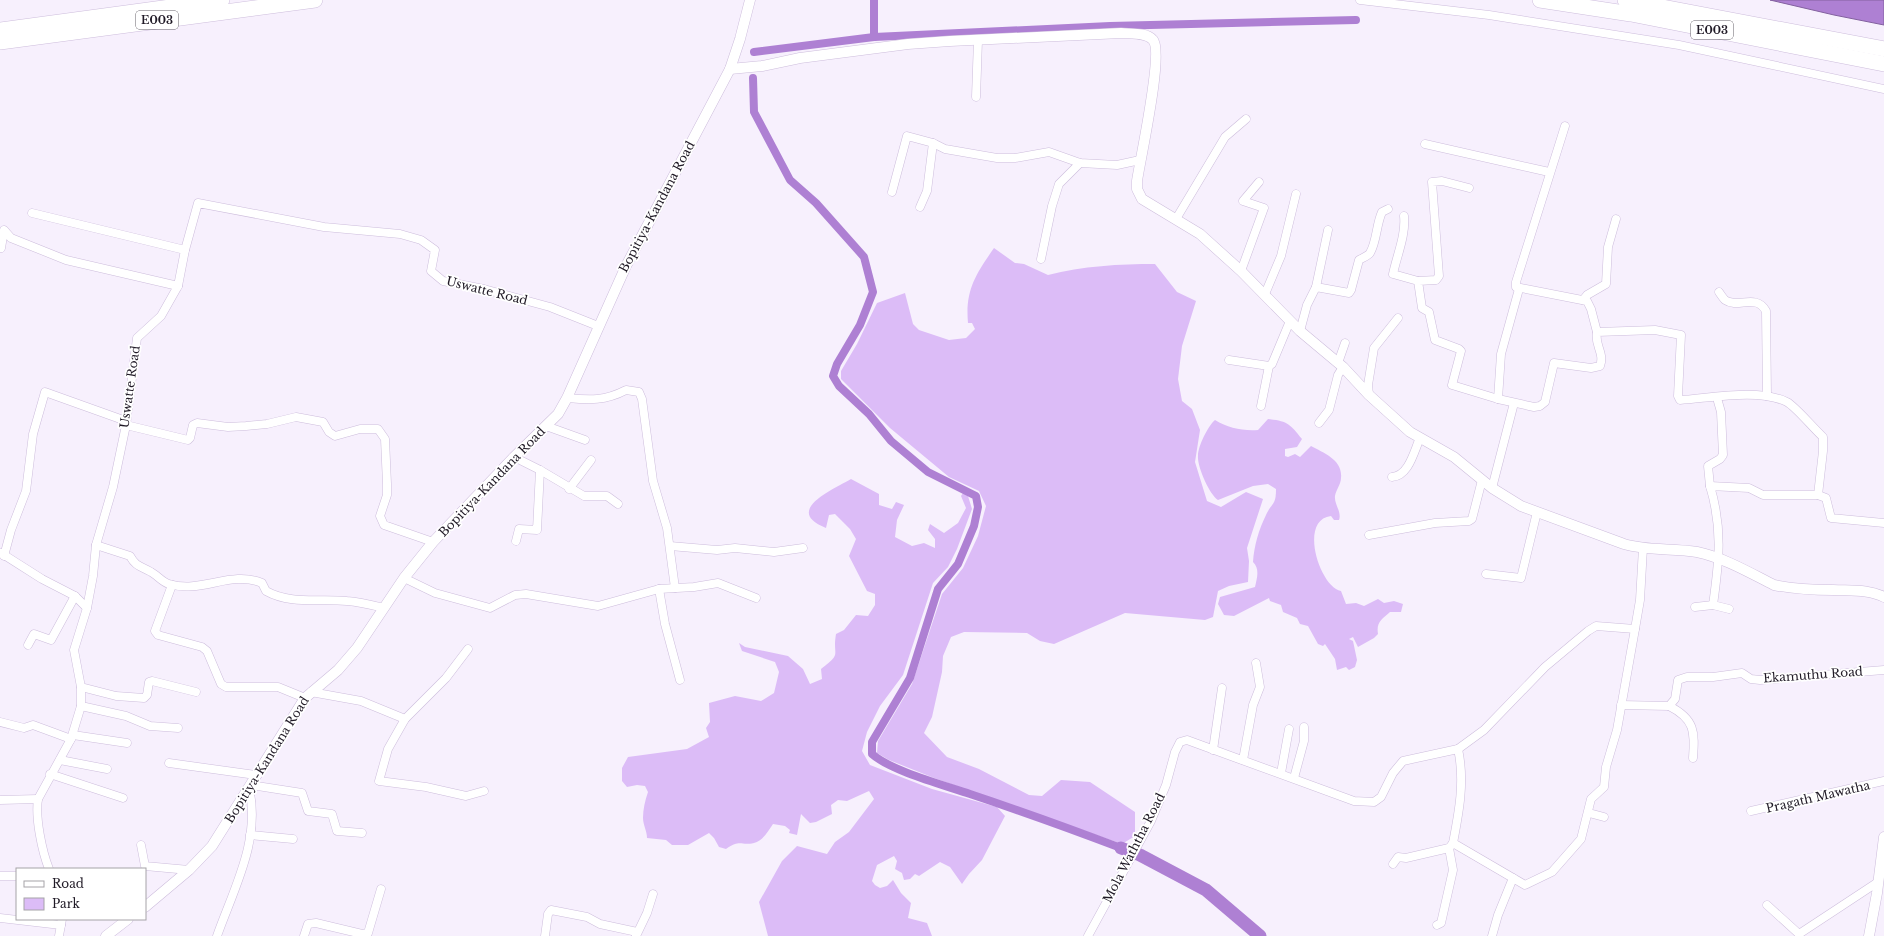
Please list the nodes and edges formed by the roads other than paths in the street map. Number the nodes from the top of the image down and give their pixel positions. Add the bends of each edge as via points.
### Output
1 (222, 0) edge
2 (315, 0) edge
3 (750, 0) edge
4 (1360, 0) edge
5 (1540, 0) edge
6 (1625, 0) edge
7 (0, 30) edge
8 (978, 40) junction
9 (0, 42) edge
10 (1884, 49) edge
11 (1884, 64) edge
12 (730, 69) junction
13 (1884, 89) edge
14 (976, 97) dead end
15 (1246, 119) dead end
16 (1565, 126) dead end
17 (932, 144) junction
18 (1425, 144) dead end
19 (1140, 160) junction
20 (1080, 163) junction
21 (1549, 172) junction
22 (1259, 182) dead end
23 (1469, 188) dead end
24 (892, 192) dead end
25 (1296, 194) dead end
26 (920, 207) dead end
27 (1388, 209) dead end
28 (32, 213) dead end
29 (1404, 216) dead end
30 (1176, 219) junction
31 (1616, 219) dead end
32 (1328, 230) dead end
33 (1, 248) dead end
34 (185, 250) junction
35 (1041, 259) dead end
36 (1241, 271) junction
37 (1418, 281) junction
38 (178, 286) junction
39 (1316, 287) junction
40 (1519, 289) junction
41 (1719, 292) dead end
42 (1265, 294) junction
43 (1583, 300) junction
44 (1398, 318) dead end
45 (1290, 321) junction
46 (598, 326) junction
47 (1300, 331) junction
48 (1597, 332) junction
49 (1345, 343) dead end
50 (1229, 360) dead end
51 (1340, 365) junction
52 (1269, 366) junction
53 (1369, 395) junction
54 (1767, 396) junction
55 (567, 398) junction
56 (1717, 398) junction
57 (1498, 399) junction
58 (1514, 403) junction
59 (1261, 406) dead end
60 (126, 423) junction
61 (1319, 423) dead end
62 (546, 426) junction
63 (1420, 438) junction
64 (585, 440) dead end
65 (514, 457) junction
66 (592, 460) dead end
67 (540, 470) junction
68 (1392, 477) dead end
69 (1482, 480) junction
70 (1710, 486) junction
71 (1492, 488) junction
72 (569, 489) junction
73 (1818, 495) junction
74 (618, 504) dead end
75 (1537, 512) junction
76 (1884, 523) edge
77 (1369, 534) dead end
78 (516, 540) dead end
79 (433, 542) junction
80 (96, 545) junction
81 (670, 546) junction
82 (803, 548) dead end
83 (1643, 548) junction
84 (2, 554) edge
85 (1720, 559) junction
86 (1486, 574) dead end
87 (404, 578) junction
88 (172, 585) junction
89 (675, 588) junction
90 (659, 589) junction
91 (75, 596) junction
92 (1884, 597) edge
93 (756, 598) dead end
94 (1713, 605) junction
95 (1695, 607) dead end
96 (87, 608) junction
97 (384, 608) junction
98 (1729, 608) dead end
99 (1635, 629) junction
100 (28, 645) dead end
101 (468, 649) dead end
102 (1256, 663) dead end
103 (1884, 670) edge
104 (680, 680) dead end
105 (81, 687) junction
106 (1222, 688) dead end
107 (196, 692) dead end
108 (308, 695) junction
109 (1621, 705) junction
110 (81, 706) junction
111 (1669, 706) junction
112 (405, 719) junction
113 (0, 722) edge
114 (1304, 727) dead end
115 (178, 728) dead end
116 (1290, 729) dead end
117 (72, 737) junction
118 (127, 744) dead end
119 (1458, 749) junction
120 (1213, 750) junction
121 (1692, 758) dead end
122 (60, 760) junction
123 (1243, 760) junction
124 (169, 763) dead end
125 (107, 769) dead end
126 (1281, 773) junction
127 (50, 774) junction
128 (256, 775) junction
129 (1294, 778) junction
130 (1884, 781) edge
131 (250, 787) junction
132 (484, 791) dead end
133 (123, 798) dead end
134 (38, 799) junction
135 (0, 800) edge
136 (1751, 812) dead end
137 (1589, 813) junction
138 (1604, 817) dead end
139 (362, 833) dead end
140 (250, 835) junction
141 (1884, 837) edge
142 (293, 839) dead end
143 (141, 845) dead end
144 (1451, 846) junction
145 (1393, 864) dead end
146 (49, 868) edge
147 (189, 870) junction
148 (0, 876) edge
149 (16, 876) edge
150 (1513, 878) junction
151 (1878, 882) junction
152 (381, 889) dead end
153 (653, 894) dead end
154 (1880, 894) edge
155 (1767, 905) dead end
156 (146, 906) edge
157 (0, 918) edge
158 (16, 919) edge
159 (31, 920) edge
160 (127, 920) edge
161 (62, 922) edge
162 (1437, 926) dead end
163 (636, 934) edge
164 (1868, 935) edge
165 (59, 936) edge
166 (106, 936) edge
167 (217, 936) edge
168 (304, 936) edge
169 (545, 936) edge
170 (1088, 936) edge
171 (1492, 936) edge

1 - 7 highway, E003
2 - 9 highway, E003
3 - 12 street, Bopitiya-Kandana Road
4 - 13 street via 1489,15 1671,44
5 - 11 highway, E003 via 1631,14
6 - 10 highway, E003
8 - 12 street via 885,47
8 - 14 street
8 - 19 street via 1121,33 1152,39 1156,44 1156,62
12 - 46 street, Bopitiya-Kandana Road via 626,266
15 - 30 street via 1225,137
16 - 21 street
17 - 20 street via 944,149 997,158 1015,158 1049,152
17 - 24 street via 907,136
17 - 26 street via 927,191
18 - 21 street
19 - 20 street via 1117,165
19 - 30 street via 1137,181 1139,194 1146,202
20 - 35 street via 1059,184
21 - 40 street via 1516,282
22 - 36 street via 1243,201 1264,208
23 - 37 street via 1442,181 1432,182 1440,276 1436,280
25 - 42 street via 1281,256
27 - 39 street via 1382,212 1378,220 1374,244 1369,254 1359,260 1352,290 1348,293
28 - 34 street
29 - 37 street via 1405,228 1393,274
30 - 36 street via 1200,234
31 - 43 street via 1608,247 1606,284
32 - 39 street
33 - 38 street via 4,230 11,238 66,260
34 - 38 street, Uswatte Road
34 - 46 street, Uswatte Road via 198,203 324,227 400,234 421,240 435,250 431,271 443,280 550,307
36 - 42 street
37 - 57 street via 1422,308 1428,312 1435,340 1461,351 1452,385
38 - 60 street, Uswatte Road via 161,316 137,338
39 - 47 street via 1307,305
40 - 43 street
40 - 57 street via 1501,354
41 - 54 street via 1725,300 1757,303 1766,311
42 - 45 street
43 - 48 street via 1587,301 1592,309
44 - 53 street via 1374,348 1368,385
45 - 47 street
45 - 52 street
46 - 55 street, Bopitiya-Kandana Road
47 - 51 street
48 - 56 street via 1655,330 1681,335 1678,396 1680,400
48 - 58 street via 1596,338 1602,360 1600,366 1591,368 1554,363 1545,402 1534,407
49 - 51 street
50 - 52 street
51 - 53 street
51 - 61 street via 1329,410
52 - 59 street
53 - 63 street via 1400,424
54 - 56 street
54 - 73 street via 1788,403 1823,437 1824,450
55 - 62 street, Bopitiya-Kandana Road via 558,414
55 - 81 street via 592,400 613,396 626,390 639,392 653,481
56 - 70 street via 1721,412 1723,455 1708,466
57 - 58 street
58 - 71 street
60 - 79 street via 188,440 193,426 197,423 228,427 246,426 296,417 324,422 329,432 335,436 360,429 378,429 384,439 387,484 387,495 380,516 384,525
60 - 80 street, Uswatte Road via 113,487
60 - 84 street via 45,392 33,434 26,491
62 - 64 street
62 - 65 street, Bopitiya-Kandana Road
63 - 68 street via 1407,468 1398,477
63 - 69 street via 1454,458
65 - 67 street
65 - 79 street, Bopitiya-Kandana Road
66 - 72 street
67 - 72 street
67 - 78 street via 537,530 519,529
69 - 71 street
69 - 77 street via 1472,519 1469,521 1435,523
70 - 73 street via 1749,488 1763,495
70 - 85 street via 1714,500
71 - 75 street via 1521,506
72 - 74 street via 584,496 607,496
73 - 76 street via 1826,498 1831,518
75 - 83 street via 1624,544
75 - 86 street via 1521,578
79 - 87 street, Bopitiya-Kandana Road
80 - 88 street via 130,556 135,564
80 - 96 street, Uswatte Road
81 - 82 street via 774,552
81 - 89 street
83 - 85 street via 1694,552
83 - 99 street via 1640,600
84 - 91 street via 42,580
85 - 92 street via 1774,585 1811,590 1864,591
85 - 94 street
87 - 90 street via 435,593 490,608 515,595 526,594 598,606
87 - 97 street, Bopitiya-Kandana Road
88 - 97 street via 187,588 238,578 252,578 262,583 266,591 276,597 347,601
88 - 108 street via 155,632 158,635 207,650 221,684 226,687 278,687
89 - 90 street
89 - 93 street via 718,583
90 - 104 street via 664,624
91 - 96 street
91 - 100 street via 51,640 34,634
94 - 95 street
94 - 98 street
96 - 105 street, Uswatte Road via 74,650
97 - 108 street, Bopitiya-Kandana Road via 357,648 338,670
99 - 109 street
99 - 119 street via 1596,626 1588,631 1545,667 1484,730
101 - 112 street via 446,678
102 - 123 street via 1260,687 1253,705
103 - 111 street, Ekamuthu Road via 1760,680 1742,673 1686,677 1678,680 1675,699
105 - 107 street via 116,696 144,698 149,682 152,681
105 - 110 street, Uswatte Road
106 - 120 street
108 - 112 street via 361,701
108 - 128 street, Bopitiya-Kandana Road
109 - 111 street
109 - 137 street via 1606,767 1604,787 1591,799
110 - 115 street via 126,716 150,726
110 - 117 street, Uswatte Road
111 - 121 street via 1680,712 1690,723 1694,735
112 - 132 street via 388,749 379,781 426,787 466,796
113 - 117 street via 24,728 33,725
114 - 129 street via 1304,741
116 - 126 street
117 - 118 street
117 - 122 street, Uswatte Road
119 - 129 street, Mola Waththa Road via 1403,761 1393,773 1381,797 1374,802 1354,801
119 - 144 street via 1462,796
120 - 123 street, Mola Waththa Road
120 - 170 street, Mola Waththa Road via 1187,740 1180,742 1166,785 1134,853
122 - 125 street
122 - 127 street, Uswatte Road
123 - 126 street, Mola Waththa Road
124 - 128 street
126 - 129 street, Mola Waththa Road
127 - 133 street
127 - 134 street, Uswatte Road
128 - 131 street, Bopitiya-Kandana Road
130 - 136 street, Pragath Mawatha
131 - 139 street via 302,793 308,812 332,814 337,831
131 - 140 street via 253,823
131 - 147 street, Bopitiya-Kandana Road via 212,846
134 - 135 street
134 - 146 street, Uswatte Road via 37,808
137 - 138 street
137 - 150 street via 1581,839 1552,872 1525,885
140 - 142 street
140 - 167 street via 238,885
141 - 151 street
143 - 147 street via 145,866
144 - 145 street via 1406,858 1398,856
144 - 150 street
144 - 162 street via 1453,870 1440,923
147 - 156 street, Bopitiya-Kandana Road
148 - 149 street
150 - 171 street
151 - 154 street
151 - 155 street via 1799,934
152 - 168 street via 368,933 362,934 316,923 308,924
153 - 163 street
154 - 164 street
157 - 158 street
159 - 161 street
160 - 166 street
161 - 165 street
163 - 169 street via 588,917 551,910 548,914

